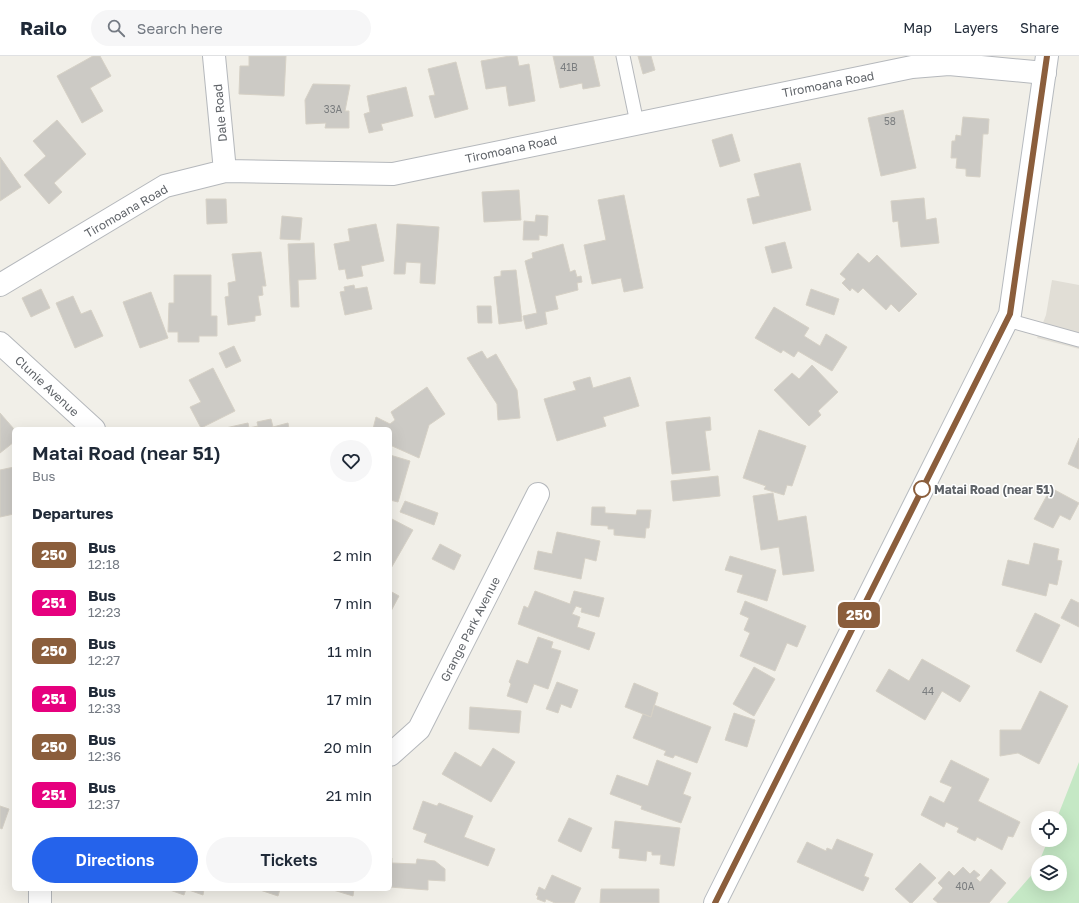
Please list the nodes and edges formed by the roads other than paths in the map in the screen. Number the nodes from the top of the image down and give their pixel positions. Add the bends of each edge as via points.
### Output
1 (214, 56) edge
2 (623, 56) edge
3 (1046, 65) edge
4 (637, 123) junction
5 (225, 171) junction
6 (0, 285) edge
7 (1007, 320) junction
8 (1079, 340) edge
9 (0, 343) edge
10 (92, 427) edge
11 (538, 494) dead end
12 (392, 753) edge
13 (40, 891) edge
14 (40, 903) edge
15 (715, 903) edge

1 - 5 street, Dale Road
2 - 4 lane
3 - 4 street, Tiromoana Road via 949,64 912,67
3 - 7 street via 1010,314
4 - 5 street, Tiromoana Road via 393,174
5 - 6 street, Tiromoana Road via 165,186
7 - 8 lane
7 - 15 street
9 - 10 street, Clunie Avenue
11 - 12 street, Grange Park Avenue via 419,729
13 - 14 street

